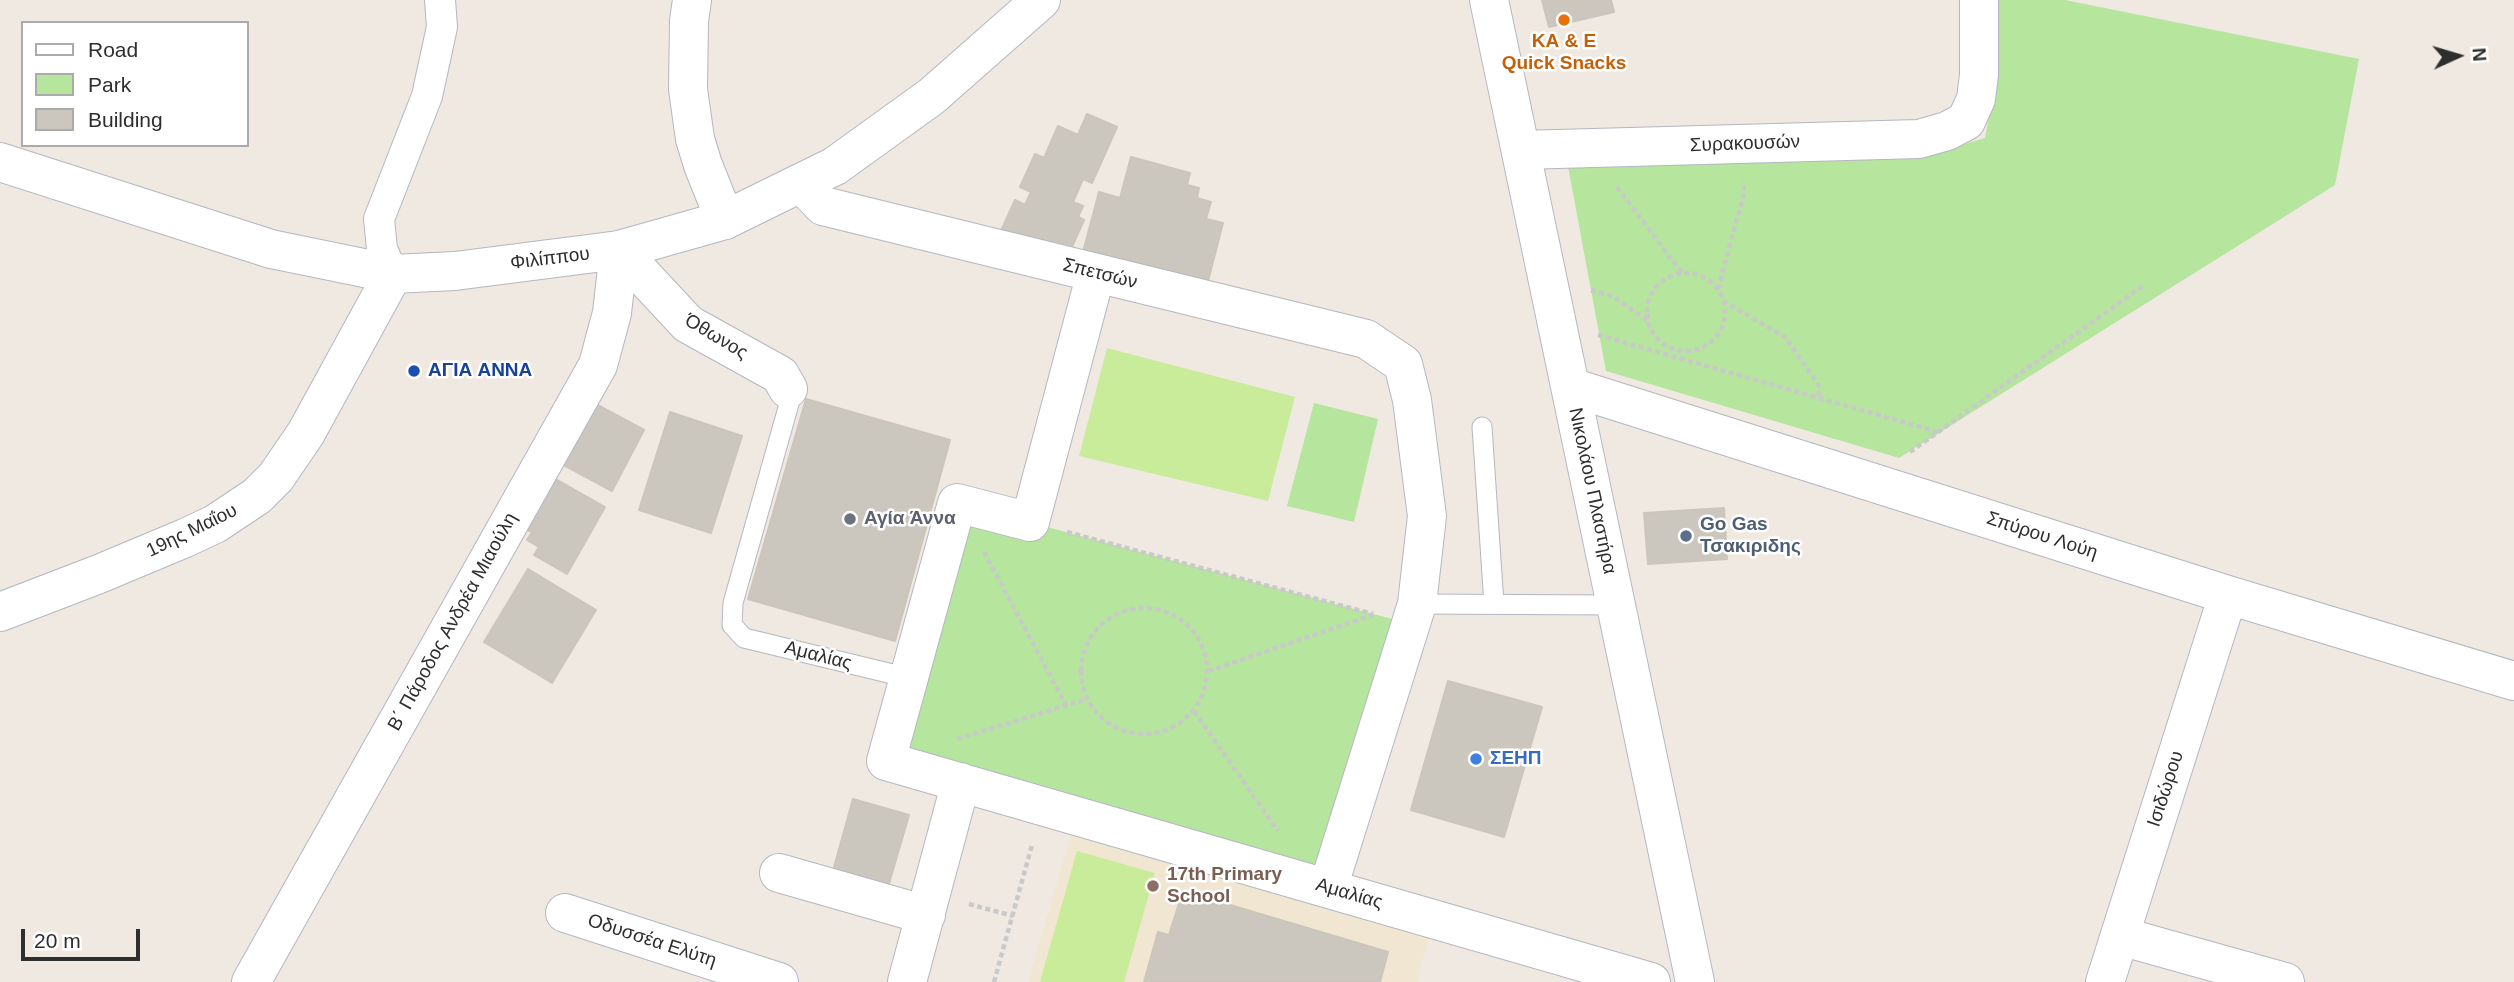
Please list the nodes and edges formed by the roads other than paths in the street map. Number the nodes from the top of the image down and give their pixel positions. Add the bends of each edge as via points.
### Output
1 (440, 0) edge
2 (692, 0) edge
3 (1041, 0) edge
4 (1489, 0) edge
5 (1979, 0) edge
6 (1521, 150) junction
7 (0, 163) edge
8 (801, 183) junction
9 (725, 220) junction
10 (619, 250) junction
11 (1096, 273) junction
12 (393, 274) junction
13 (1570, 387) junction
14 (788, 389) joint
15 (1482, 427) dead end
16 (2228, 595) junction
17 (1417, 604) junction
18 (1494, 604) junction
19 (1616, 605) junction
20 (0, 612) edge
21 (909, 678) junction
22 (2514, 681) edge
23 (961, 782) junction
24 (779, 873) dead end
25 (1321, 886) junction
26 (565, 913) dead end
27 (926, 915) junction
28 (2120, 936) junction
29 (251, 982) edge
30 (779, 982) edge
31 (907, 982) edge
32 (1651, 982) edge
33 (1695, 982) edge
34 (2105, 982) edge
35 (2286, 982) edge

1 - 12 street via 442,27 428,96 379,219 382,249
2 - 9 street via 688,89 695,139
3 - 8 street, Φιλίππου via 932,96 835,166
4 - 6 street, Νικολάου Πλαστήρα
5 - 6 street, Συρακουσών via 1976,99 1966,121 1947,131 1919,139
6 - 13 street, Νικολάου Πλαστήρα
7 - 12 street, Φιλίππου via 271,249
8 - 9 street, Φιλίππου
8 - 11 street, Σπετσών via 823,206
9 - 10 street, Φιλίππου
10 - 12 street, Φιλίππου via 455,271
10 - 14 street, Όθωνος via 688,324 780,374
10 - 29 street, Β΄ Πάροδος Ανδρέα Μιαούλη via 612,313 598,365
11 - 17 street, Σπετσών via 1366,339 1403,364 1427,516
11 - 21 street via 1030,522 957,503
12 - 20 street, 19ης Μαΐου via 306,433 257,496 185,538
13 - 16 street, Σπύρου Λούη
13 - 19 street, Νικολάου Πλαστήρα
14 - 21 lane, Αμαλίας via 789,404 733,603 732,625 744,638
15 - 18 lane
16 - 22 street, Σπύρου Λούη
16 - 28 street, Ισιδώρου
17 - 18 lane
17 - 25 street
18 - 19 lane
19 - 33 street, Νικολάου Πλαστήρα
21 - 23 street, Αμαλίας via 886,761
23 - 25 street, Αμαλίας
23 - 27 street
24 - 27 street
25 - 32 street, Αμαλίας
26 - 30 street, Οδυσσέα Ελύτη
27 - 31 street
28 - 34 street, Ισιδώρου
28 - 35 street

